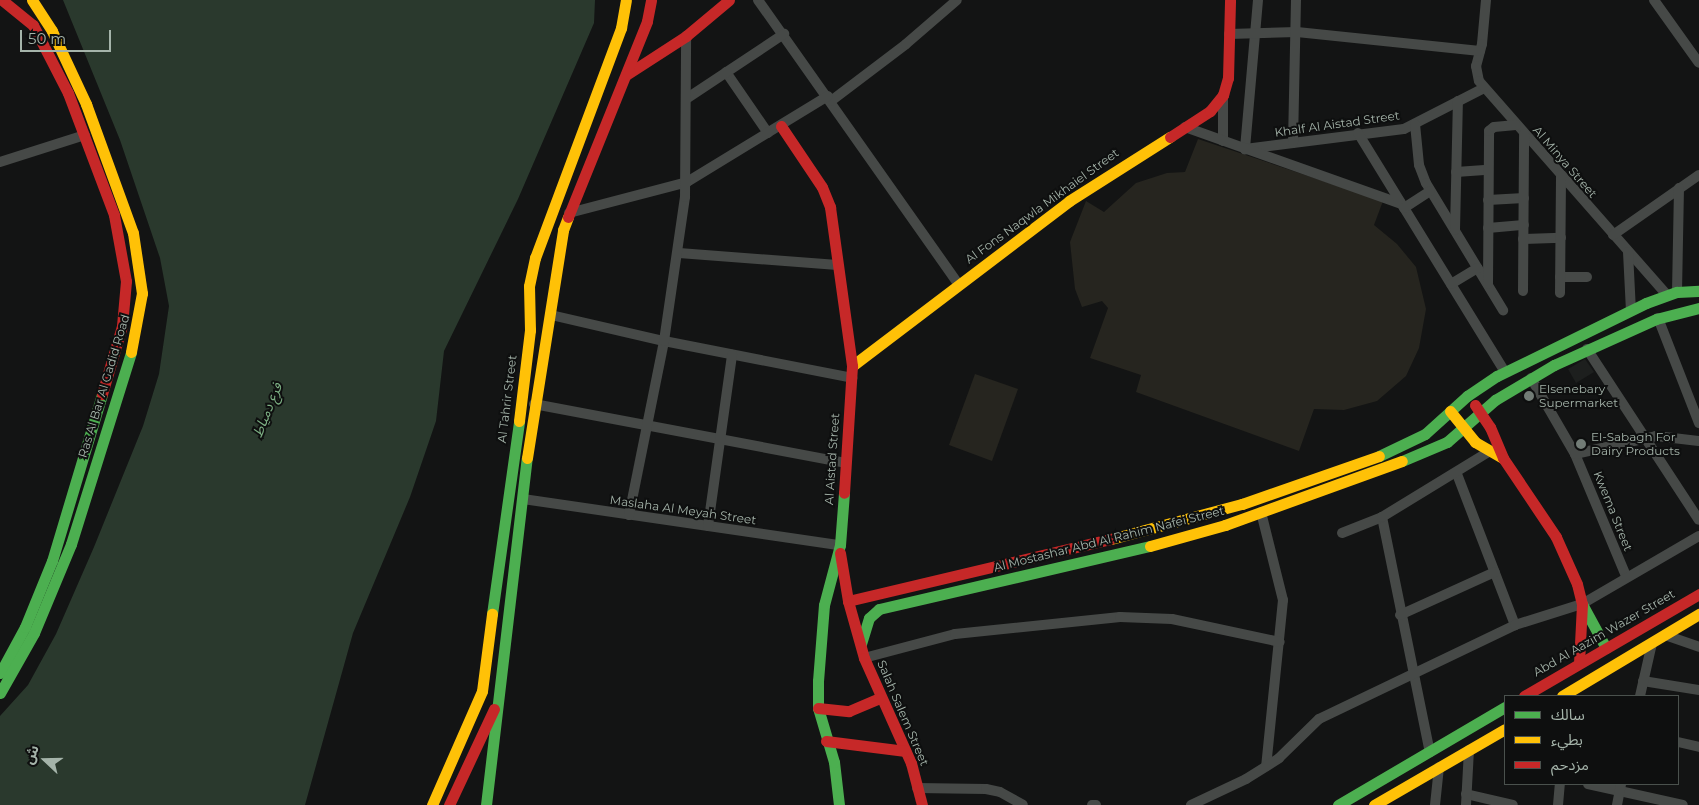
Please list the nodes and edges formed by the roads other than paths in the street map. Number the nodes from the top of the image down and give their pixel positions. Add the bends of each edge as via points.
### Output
1 (32, 0) edge
2 (626, 0) edge
3 (651, 0) edge
4 (729, 0) edge
5 (758, 0) edge
6 (956, 0) edge
7 (1230, 0) edge
8 (1258, 0) edge
9 (1296, 0) edge
10 (1486, 0) edge
11 (1654, 0) edge
12 (2, 1) edge
13 (1256, 32) junction
14 (1297, 32) junction
15 (784, 34) junction
16 (1229, 34) junction
17 (686, 36) junction
18 (1480, 51) junction
19 (1699, 63) edge
20 (726, 72) junction
21 (626, 75) junction
22 (1484, 88) junction
23 (1223, 95) junction
24 (686, 98) junction
25 (830, 99) junction
26 (1458, 101) junction
27 (1414, 124) junction
28 (1516, 125) junction
29 (781, 126) junction
30 (1185, 127) junction
31 (768, 133) junction
32 (1358, 133) junction
33 (1524, 134) junction
34 (85, 135) junction
35 (1223, 141) junction
36 (1293, 143) junction
37 (1245, 149) junction
38 (0, 162) edge
39 (1488, 170) junction
40 (1456, 172) junction
41 (1561, 175) junction
42 (1699, 175) edge
43 (687, 182) junction
44 (1679, 188) junction
45 (1430, 191) junction
46 (1524, 198) junction
47 (1488, 200) junction
48 (1402, 206) junction
49 (569, 213) junction
50 (1524, 225) junction
51 (1488, 228) junction
52 (1455, 231) junction
53 (1613, 235) junction
54 (1524, 238) junction
55 (1561, 238) junction
56 (538, 250) junction
57 (1628, 252) junction
58 (558, 253) junction
59 (679, 253) junction
60 (838, 265) junction
61 (1478, 268) junction
62 (1560, 277) junction
63 (1587, 277) dead end
64 (958, 283) junction
65 (1451, 284) junction
66 (1488, 285) junction
67 (1523, 291) dead end
68 (1699, 291) edge
69 (529, 293) junction
70 (1560, 293) dead end
71 (1672, 294) junction
72 (552, 295) junction
73 (1646, 303) junction
74 (1699, 308) edge
75 (1503, 310) dead end
76 (1631, 311) junction
77 (1674, 313) junction
78 (550, 315) junction
79 (1657, 319) junction
80 (664, 341) junction
81 (1588, 350) junction
82 (732, 354) junction
83 (852, 372) junction
84 (1505, 372) junction
85 (1531, 378) junction
86 (1467, 396) junction
87 (534, 404) junction
88 (1450, 411) junction
89 (1481, 413) junction
90 (1699, 423) edge
91 (647, 424) junction
92 (1463, 430) junction
93 (1646, 437) junction
94 (721, 438) junction
95 (1699, 441) edge
96 (1490, 451) junction
97 (1575, 454) junction
98 (1502, 458) junction
99 (846, 463) junction
100 (1458, 474) junction
101 (73, 488) junction
102 (86, 493) junction
103 (523, 499) junction
104 (1261, 512) junction
105 (629, 515) junction
106 (1382, 517) junction
107 (1699, 520) edge
108 (708, 526) junction
109 (1342, 533) dead end
110 (1699, 536) edge
111 (840, 545) junction
112 (1495, 572) junction
113 (1626, 576) junction
114 (1699, 594) edge
115 (848, 601) junction
116 (1582, 604) junction
117 (1699, 614) edge
118 (1400, 615) junction
119 (1515, 625) junction
120 (1665, 635) junction
121 (1280, 642) junction
122 (1652, 643) junction
123 (861, 644) junction
124 (1699, 647) edge
125 (1606, 648) junction
126 (864, 658) junction
127 (1579, 664) junction
128 (0, 673) edge
129 (1412, 675) junction
130 (1643, 681) junction
131 (1699, 690) edge
132 (0, 693) edge
133 (1568, 694) edge
134 (1526, 695) edge
135 (1640, 695) edge
136 (879, 698) junction
137 (498, 702) junction
138 (818, 708) junction
139 (1504, 708) edge
140 (1504, 730) edge
141 (826, 741) junction
142 (1679, 742) edge
143 (1699, 747) edge
144 (1469, 750) junction
145 (905, 751) junction
146 (1430, 752) junction
147 (1412, 762) junction
148 (1266, 766) junction
149 (1440, 767) junction
150 (1420, 778) junction
151 (1560, 785) edge
152 (1599, 785) edge
153 (1621, 787) edge
154 (917, 788) junction
155 (1466, 794) junction
156 (432, 805) edge
157 (449, 805) edge
158 (486, 805) edge
159 (839, 805) edge
160 (922, 805) edge
161 (1023, 805) edge
162 (1191, 805) edge
163 (1338, 805) edge
164 (1374, 805) edge
165 (1435, 805) edge
166 (1466, 805) edge
167 (1513, 805) edge
168 (1558, 805) edge
169 (1617, 805) edge
170 (1683, 805) edge

1 - 102 street, Ras Al Bar Al Gadid Road via 49,25 86,104 133,232 141,273 136,334
2 - 56 street, Al Tahrir Street via 620,28
3 - 21 street via 647,21
4 - 17 street
5 - 15 street
6 - 25 street
7 - 16 street
8 - 13 street
9 - 14 street
10 - 18 street
11 - 19 street
12 - 34 street, Ras Al Bar Al Gadid Road via 24,15 37,30
13 - 14 street
13 - 16 street
13 - 37 street
14 - 18 street
14 - 36 street
15 - 20 street
15 - 25 street
16 - 23 street via 1228,78
17 - 21 street
17 - 24 street
18 - 22 street via 1477,74
20 - 24 street
20 - 31 street
21 - 49 street
22 - 26 street, Khalf Al Aistad Street
22 - 28 street, Al Minya Street
23 - 30 street, Al Fons Naqwla Mikhaiel Street via 1210,111
23 - 35 street
24 - 43 street
25 - 29 street
25 - 64 street
26 - 27 street, Khalf Al Aistad Street
26 - 40 street
27 - 32 street, Khalf Al Aistad Street via 1390,132
27 - 45 street via 1419,165
28 - 33 street, Al Minya Street
28 - 39 street via 1494,127 1489,131
29 - 31 street
29 - 60 street, Al Aistad Street via 822,187 830,207
30 - 35 street
30 - 64 street, Al Fons Naqwla Mikhaiel Street via 1069,201
31 - 43 street
32 - 36 street, Khalf Al Aistad Street
32 - 48 street
33 - 41 street, Al Minya Street
33 - 46 street
34 - 38 street
34 - 101 street, Ras Al Bar Al Gadid Road via 120,237 126,289 120,334
35 - 37 street
36 - 37 street, Khalf Al Aistad Street
37 - 48 street
39 - 40 street
39 - 47 street
40 - 52 street
41 - 53 street, Al Minya Street
41 - 55 street
42 - 44 street
43 - 49 street
43 - 59 street
44 - 53 street
44 - 71 street
45 - 48 street
45 - 52 street
46 - 47 street
46 - 50 street
47 - 51 street
48 - 65 street
49 - 58 street
50 - 51 street
50 - 54 street
51 - 66 street
52 - 61 street
53 - 57 street, Al Minya Street
54 - 55 street
54 - 67 street
55 - 62 street
56 - 58 street via 545,260
56 - 69 street, Al Tahrir Street
57 - 71 street, Al Minya Street
57 - 76 street
58 - 72 street
59 - 60 street
59 - 80 street
60 - 83 street, Al Aistad Street
61 - 65 street
61 - 66 street
62 - 63 street
62 - 70 street
64 - 83 street, Al Fons Naqwla Mikhaiel Street
65 - 84 street
66 - 75 street
68 - 71 street, Al Mostashar Abd Al Rahim Nafei Street
69 - 72 street via 539,287
69 - 156 street, Al Tahrir Street via 530,330 524,382 482,691
71 - 73 street, Al Mostashar Abd Al Rahim Nafei Street
71 - 77 street
72 - 78 street
73 - 76 street, Al Mostashar Abd Al Rahim Nafei Street
73 - 79 street via 1654,310
74 - 77 street, Al Mostashar Abd Al Rahim Nafei Street
76 - 84 street, Al Mostashar Abd Al Rahim Nafei Street
77 - 79 street, Al Mostashar Abd Al Rahim Nafei Street
78 - 80 street
78 - 87 street
79 - 81 street, Al Mostashar Abd Al Rahim Nafei Street
79 - 90 street
80 - 82 street
80 - 91 street
81 - 85 street, Al Mostashar Abd Al Rahim Nafei Street
81 - 93 street
82 - 83 street
82 - 94 street
83 - 99 street, Al Aistad Street
84 - 86 street, Al Mostashar Abd Al Rahim Nafei Street
85 - 89 street, Al Mostashar Abd Al Rahim Nafei Street
85 - 97 street, Kwema Street
86 - 88 street, Al Mostashar Abd Al Rahim Nafei Street
86 - 89 street
87 - 91 street
87 - 103 street
88 - 92 street
88 - 115 street, Al Mostashar Abd Al Rahim Nafei Street via 1437,425 1413,441 1370,460 1242,504 1090,546
89 - 92 street, Al Mostashar Abd Al Rahim Nafei Street
89 - 98 street
91 - 94 street
91 - 105 street
92 - 96 street
92 - 104 street, Al Mostashar Abd Al Rahim Nafei Street via 1446,442 1392,465
93 - 95 street via 1675,436
93 - 97 street
93 - 107 street
94 - 99 street
94 - 108 street
96 - 98 street
96 - 100 street
97 - 113 street, Kwema Street
98 - 116 street via 1556,537 1577,584
99 - 111 street, Al Aistad Street
100 - 106 street
100 - 112 street
101 - 102 street
101 - 128 street, Ras Al Bar Al Gadid Road via 44,583
102 - 132 street, Ras Al Bar Al Gadid Road via 51,597 17,667
103 - 105 street, Maslaha Al Meyah Street
103 - 137 street
104 - 121 street via 1283,600
104 - 123 street, Al Mostashar Abd Al Rahim Nafei Street via 1155,545 879,609 869,618
105 - 108 street, Maslaha Al Meyah Street
106 - 109 street
106 - 118 street
108 - 111 street, Maslaha Al Meyah Street
110 - 113 street
111 - 115 street, Salah Salem Street
111 - 138 street, Al Aistad Street via 824,605
112 - 118 street
112 - 119 street
113 - 116 street
114 - 125 street, Abd Al Aazim Wazer Street
115 - 123 street, Salah Salem Street
116 - 119 street
116 - 125 street
116 - 127 street
117 - 120 street
118 - 129 street
119 - 129 street
120 - 122 street
120 - 124 street
121 - 126 street via 1172,619 1120,617 955,634
121 - 148 street
122 - 130 street
122 - 133 street
123 - 126 street, Salah Salem Street
125 - 127 street, Abd Al Aazim Wazer Street
126 - 136 street, Salah Salem Street
127 - 134 street, Abd Al Aazim Wazer Street
129 - 146 street
129 - 148 street via 1319,718 1289,749
130 - 131 street
130 - 135 street
136 - 138 street via 849,711
136 - 145 street, Salah Salem Street
137 - 157 street
137 - 158 street
138 - 141 street, Al Aistad Street
139 - 146 street
140 - 144 street
141 - 145 street
141 - 159 street, Al Aistad Street via 834,762
142 - 143 street
144 - 149 street
144 - 155 street
145 - 154 street, Salah Salem Street
146 - 147 street
146 - 149 street
147 - 150 street via 1420,770
147 - 163 street
148 - 162 street
149 - 150 street
149 - 165 street
150 - 164 street
151 - 168 street
152 - 153 street
153 - 169 street
153 - 170 street
154 - 160 street, Salah Salem Street
154 - 161 street via 986,789 1000,792
155 - 166 street
155 - 167 street

